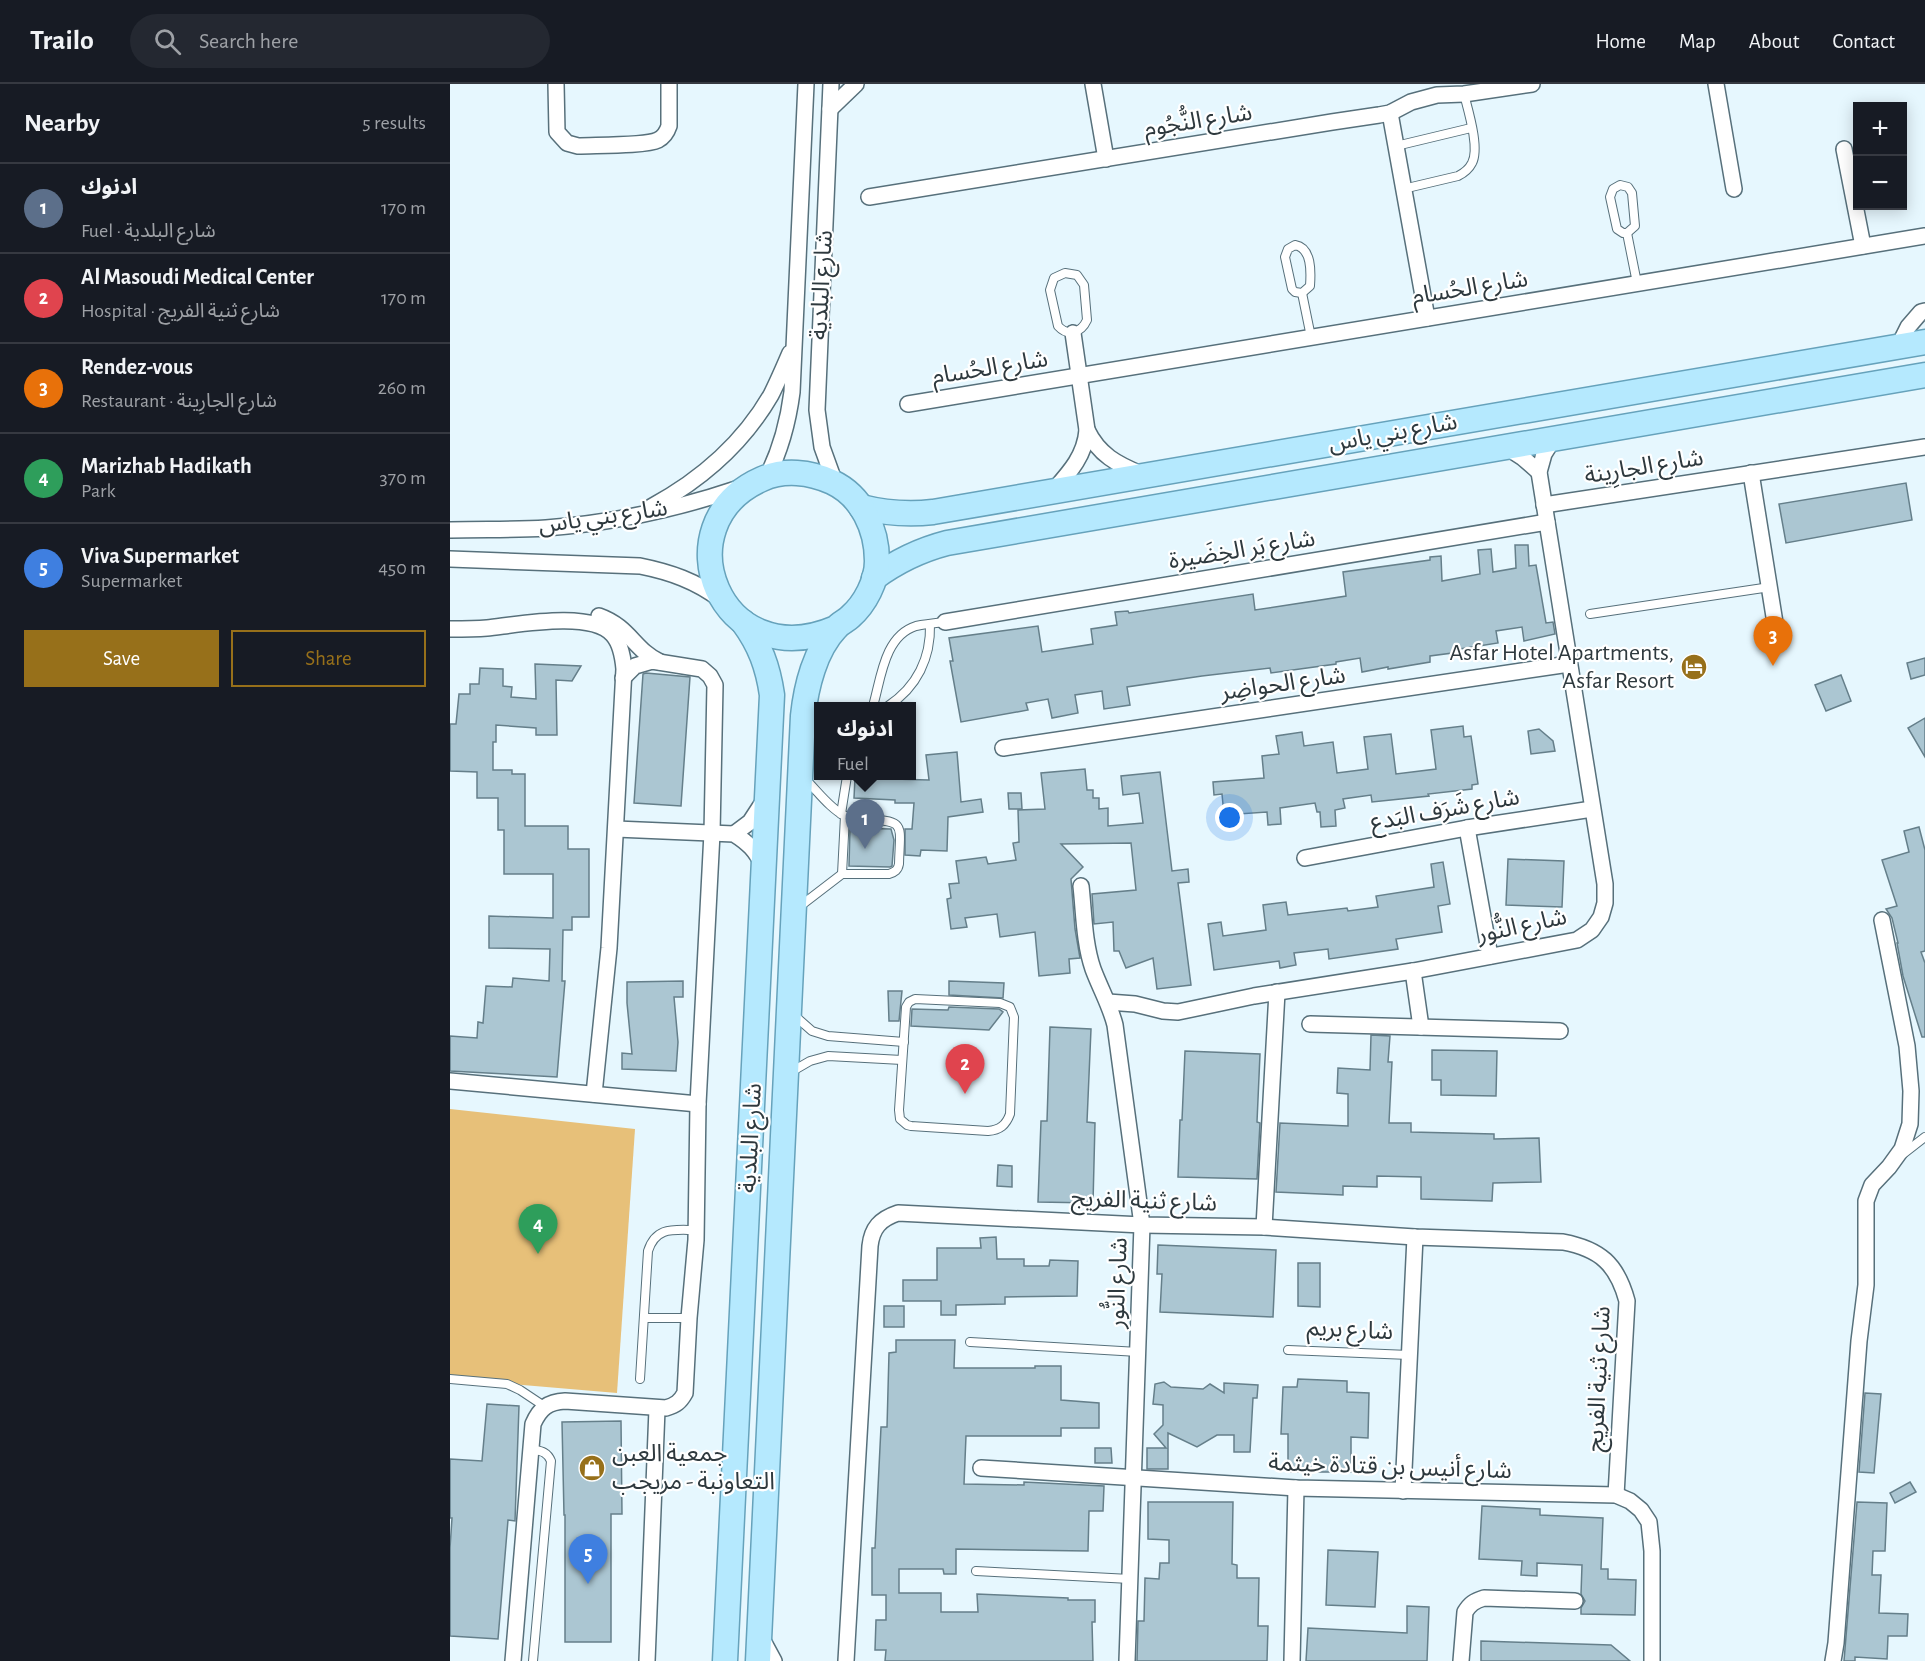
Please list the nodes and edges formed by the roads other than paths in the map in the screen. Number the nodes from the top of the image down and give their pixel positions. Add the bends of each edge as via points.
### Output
1 (556, 84) edge
2 (669, 84) edge
3 (806, 84) edge
4 (831, 84) edge
5 (856, 84) edge
6 (1093, 84) edge
7 (1532, 84) edge
8 (1716, 84) edge
9 (1464, 89) edge
10 (830, 110) junction
11 (1389, 113) junction
12 (1471, 129) junction
13 (1396, 146) junction
14 (1844, 148) dead end
15 (1106, 159) junction
16 (1403, 189) junction
17 (1734, 189) dead end
18 (869, 197) dead end
19 (1627, 233) junction
20 (1925, 236) edge
21 (1863, 246) junction
22 (1637, 283) junction
23 (1302, 293) junction
24 (1925, 311) edge
25 (1427, 318) junction
26 (1073, 333) junction
27 (1311, 337) junction
28 (1925, 342) edge
29 (794, 345) junction
30 (1898, 347) junction
31 (1925, 375) edge
32 (1079, 376) junction
33 (908, 404) dead end
34 (1087, 430) junction
35 (1554, 438) junction
36 (1505, 446) junction
37 (1925, 447) edge
38 (1539, 472) junction
39 (1751, 473) junction
40 (1145, 476) junction
41 (760, 480) junction
42 (835, 483) junction
43 (1053, 492) junction
44 (1544, 505) junction
45 (861, 507) junction
46 (636, 516) junction
47 (1547, 522) junction
48 (450, 530) edge
49 (450, 559) edge
50 (874, 578) junction
51 (1770, 587) junction
52 (723, 601) junction
53 (1590, 614) dead end
54 (561, 621) junction
55 (743, 622) junction
56 (937, 623) junction
57 (836, 628) junction
58 (450, 629) edge
59 (1776, 629) dead end
60 (660, 662) junction
61 (1569, 664) junction
62 (623, 678) junction
63 (874, 702) edge
64 (893, 702) edge
65 (1003, 748) dead end
66 (800, 773) junction
67 (847, 780) edge
68 (768, 796) junction
69 (1593, 809) junction
70 (843, 815) junction
71 (1467, 828) junction
72 (616, 829) junction
73 (712, 834) junction
74 (734, 834) junction
75 (1305, 858) dead end
76 (764, 870) junction
77 (842, 874) junction
78 (1081, 886) dead end
79 (793, 912) junction
80 (1882, 920) dead end
81 (1490, 956) junction
82 (1413, 971) junction
83 (1277, 992) junction
84 (1108, 1002) junction
85 (788, 1010) junction
86 (1310, 1024) dead end
87 (1421, 1027) junction
88 (1560, 1031) dead end
89 (904, 1042) junction
90 (902, 1060) junction
91 (785, 1076) junction
92 (450, 1081) edge
93 (594, 1094) junction
94 (698, 1104) junction
95 (1925, 1137) edge
96 (1897, 1159) junction
97 (1142, 1225) junction
98 (1264, 1227) junction
99 (696, 1230) junction
100 (1415, 1237) junction
101 (644, 1318) junction
102 (689, 1318) junction
103 (970, 1342) dead end
104 (1288, 1350) dead end
105 (1138, 1352) junction
106 (1409, 1355) junction
107 (450, 1379) edge
108 (640, 1379) dead end
109 (544, 1406) junction
110 (657, 1409) junction
111 (531, 1449) junction
112 (981, 1468) dead end
113 (1134, 1478) junction
114 (1296, 1488) junction
115 (1403, 1491) junction
116 (1616, 1495) junction
117 (976, 1571) dead end
118 (1130, 1579) junction
119 (1575, 1600) dead end
120 (759, 1634) junction
121 (513, 1661) edge
122 (533, 1661) edge
123 (647, 1661) edge
124 (725, 1661) edge
125 (758, 1661) edge
126 (774, 1661) edge
127 (846, 1661) edge
128 (1127, 1661) edge
129 (1292, 1661) edge
130 (1461, 1661) edge
131 (1652, 1661) edge
132 (1833, 1661) edge

1 - 2 street via 557,132 567,143 578,146 660,140 669,126
3 - 29 street, شارع البلدية
4 - 10 street, شارع البلدية
5 - 10 street
6 - 15 street
7 - 9 street, شارع النُّجُوم
8 - 17 street
9 - 11 street, شارع النُّجُوم via 1424,97
9 - 12 lane
10 - 42 street, شارع البلدية via 817,410 822,447
11 - 13 street
11 - 15 street, شارع النُّجُوم
12 - 13 lane
12 - 16 lane via 1474,158 1464,173
13 - 16 street
14 - 21 street
15 - 18 street, شارع النُّجُوم
16 - 25 street
19 - 19 lane via 1635,226 1632,193 1620,185 1610,197 1617,229
19 - 22 lane
20 - 21 street, شارع الحُسام
21 - 22 street, شارع الحُسام
22 - 25 street, شارع الحُسام
23 - 23 lane via 1310,286 1308,254 1295,245 1285,257 1292,289
23 - 27 lane
24 - 30 street via 1908,327
25 - 27 street, شارع الحُسام
26 - 26 lane, شارع الحُسام via 1080,331 1087,320 1084,285 1077,275 1065,273 1054,278 1050,290 1058,326
26 - 32 street, شارع الحُسام
27 - 32 street, شارع الحُسام
28 - 30 main road, شارع بني ياس
29 - 41 street, شارع البلدية via 788,422 776,459
29 - 46 street via 772,392 737,442 701,477
30 - 40 main road, شارع بني ياس
31 - 35 main road, شارع بني ياس
32 - 33 street, شارع الحُسام
32 - 34 street, شارع الحُسام
34 - 40 street, شارع الحُسام via 1111,460
34 - 43 street, شارع الحُسام via 1081,455
35 - 36 main road, شارع بني ياس
35 - 38 street
36 - 38 street
36 - 50 main road, شارع بني ياس via 947,543 916,552
37 - 39 street, شارع الجارِينة
38 - 44 street, شارع النُّور
39 - 44 street, شارع الجارِينة
39 - 51 street
40 - 43 main road, شارع بني ياس
41 - 42 main road via 802,473
41 - 46 street, شارع بني ياس via 695,502
41 - 52 main road via 737,494 715,526 710,564
42 - 45 main road
43 - 45 main road, شارع بني ياس via 918,514
44 - 47 street, شارع النُّور
45 - 50 main road via 876,544
46 - 48 street, شارع بني ياس via 545,528
47 - 56 street, شارع بَر الخِضَيرة
47 - 61 street, شارع النُّور
49 - 52 street, شارع بني ياس via 640,566 686,578
50 - 57 main road via 864,601
51 - 53 lane
51 - 59 street
52 - 55 main road
54 - 58 street
54 - 60 street via 579,615 608,619
54 - 62 street via 599,625 613,635 622,653
55 - 57 main road via 778,638 818,636
55 - 68 main road, شارع البلدية via 763,656 772,695
56 - 63 lane via 907,630 893,644
56 - 64 lane via 922,668
57 - 66 main road, شارع البلدية via 809,679 802,716
60 - 62 street via 643,662
60 - 73 street via 702,669 715,685
61 - 65 street, شارع الحواضِر
61 - 69 street, شارع النُّور
62 - 72 street
66 - 70 lane
66 - 79 main road, شارع البلدية
67 - 70 lane
68 - 74 street via 750,822
68 - 76 main road, شارع البلدية
69 - 71 street, شارع شَرَف البَدع
69 - 81 street, شارع النُّور via 1605,903 1592,930 1577,940
70 - 77 lane
70 - 77 lane via 895,822 899,828 899,864 889,874
71 - 75 street, شارع شَرَف البَدع
71 - 81 street
72 - 73 street
72 - 93 street
73 - 74 street
73 - 94 street
74 - 76 street via 750,845
76 - 124 main road, شارع البلدية
77 - 79 lane
78 - 84 street, شارع النُّور via 1089,953
79 - 85 main road, شارع البلدية
80 - 96 street via 1904,1021 1910,1071 1910,1124
81 - 82 street, شارع النُّور
82 - 83 street, شارع النُّور
82 - 87 street
83 - 84 street, شارع النُّور via 1178,1012
83 - 98 street
84 - 97 street, شارع النُّور via 1120,1053
85 - 89 lane via 819,1034
85 - 91 main road, شارع البلدية
86 - 87 street
87 - 88 street
89 - 90 lane
89 - 90 lane via 906,1007 915,999 1000,1003 1010,1007 1014,1017 1008,1120 994,1131 907,1125 898,1114
90 - 91 lane via 828,1056 810,1061
91 - 120 main road, شارع البلدية
92 - 93 street
93 - 94 street
94 - 99 street
95 - 96 lane
96 - 132 street via 1872,1185 1866,1201 1866,1285
97 - 98 street, شارع ثنية الفريج
97 - 105 street, شارع النُّور
97 - 127 street, شارع ثنية الفريج via 909,1213 886,1216 877,1224 870,1246
98 - 100 street, شارع ثنية الفريج
99 - 101 lane via 668,1231 651,1241
99 - 102 street
100 - 106 street, شارع بريم
100 - 116 street, شارع ثنية الفريج via 1563,1242 1598,1254 1612,1267 1627,1301
101 - 102 lane
101 - 108 lane
102 - 110 street via 685,1392 675,1405
103 - 105 lane, شارع النُّور
104 - 106 lane, شارع بريم
105 - 113 street, شارع النُّور
106 - 115 street, شارع بريم
107 - 109 lane via 507,1384
109 - 110 street via 565,1401
109 - 111 street via 533,1424
110 - 123 street
111 - 121 street
111 - 122 lane via 543,1451 550,1461
112 - 113 street, شارع أنيس بن قتادة خيثمة
113 - 114 street, شارع أنيس بن قتادة خيثمة
113 - 118 street, شارع النُّور
114 - 115 street, شارع أنيس بن قتادة خيثمة
114 - 129 street
115 - 116 street, شارع أنيس بن قتادة خيثمة
116 - 131 street via 1630,1501 1649,1522
117 - 118 lane
118 - 128 street, شارع النُّور
119 - 130 street via 1476,1600 1465,1612
120 - 125 main road, شارع البلدية
120 - 126 street

